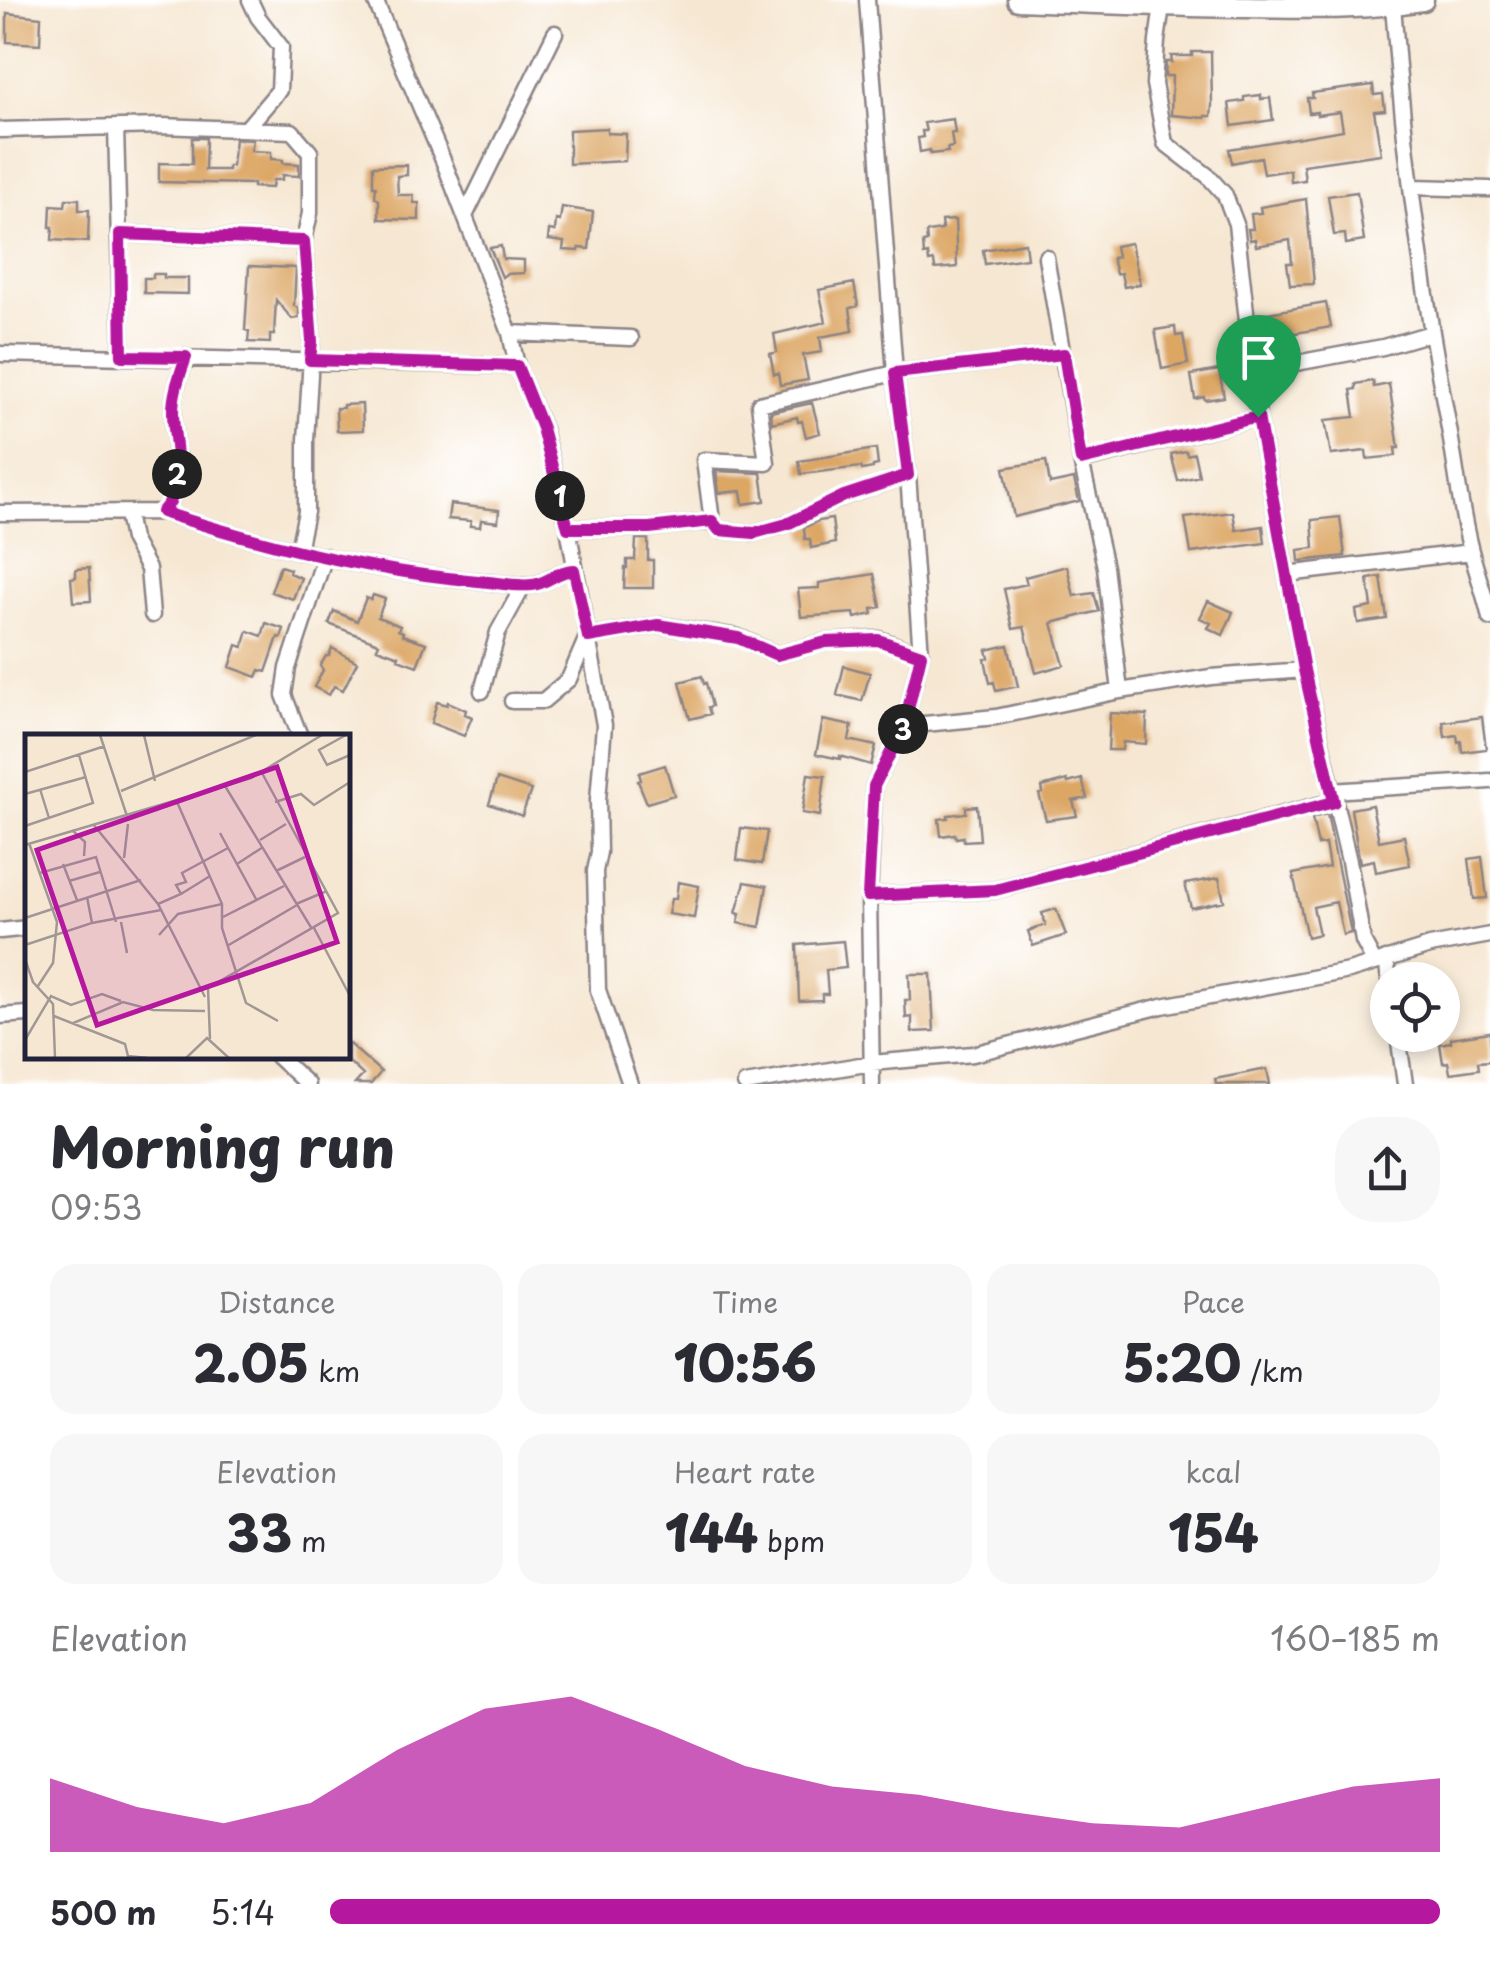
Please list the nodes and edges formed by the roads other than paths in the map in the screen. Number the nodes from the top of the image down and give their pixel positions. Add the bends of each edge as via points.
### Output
1 (250, 0) edge
2 (374, 0) edge
3 (867, 0) edge
4 (1018, 0) edge
5 (1423, 0) edge
6 (1393, 5) junction
7 (1162, 6) junction
8 (555, 33) dead end
9 (116, 127) junction
10 (246, 129) junction
11 (0, 130) edge
12 (1412, 187) junction
13 (1490, 188) edge
14 (464, 216) junction
15 (120, 234) junction
16 (304, 241) junction
17 (1046, 257) dead end
18 (510, 333) junction
19 (1432, 333) junction
20 (631, 338) dead end
21 (0, 354) edge
22 (1064, 354) junction
23 (122, 356) junction
24 (186, 357) junction
25 (310, 360) junction
26 (517, 366) junction
27 (1253, 371) junction
28 (895, 373) junction
29 (1258, 417) junction
30 (1081, 460) junction
31 (908, 475) junction
32 (0, 512) edge
33 (162, 512) junction
34 (127, 514) junction
35 (712, 521) junction
36 (568, 528) junction
37 (298, 550) junction
38 (1471, 552) junction
39 (326, 556) junction
40 (574, 570) junction
41 (1287, 574) junction
42 (524, 584) junction
43 (152, 615) dead end
44 (1490, 618) edge
45 (588, 637) junction
46 (921, 655) junction
47 (1304, 670) junction
48 (482, 691) dead end
49 (1120, 691) junction
50 (512, 701) dead end
51 (904, 726) junction
52 (299, 734) edge
53 (1490, 782) edge
54 (1333, 796) junction
55 (868, 896) junction
56 (25, 928) edge
57 (0, 931) edge
58 (1490, 936) edge
59 (1380, 960) junction
60 (25, 1014) edge
61 (0, 1016) edge
62 (1400, 1052) edge
63 (281, 1059) edge
64 (872, 1063) junction
65 (307, 1084) edge
66 (630, 1084) edge
67 (745, 1084) edge
68 (872, 1084) edge
69 (1405, 1084) edge

1 - 10 street via 281,48 278,90
2 - 14 street
3 - 28 street
4 - 7 street
5 - 6 street
6 - 7 street
6 - 12 street
7 - 27 street via 1154,84 1164,143 1225,195 1236,224
8 - 14 street
9 - 10 street
9 - 11 street
9 - 15 street
10 - 16 street via 292,131 310,152
12 - 13 street
12 - 19 street
14 - 18 street
15 - 16 street
15 - 23 street
16 - 25 street
17 - 22 street
18 - 20 street
18 - 26 street
19 - 27 street
19 - 38 street
21 - 23 street
22 - 28 street
22 - 30 street
23 - 24 street
24 - 25 street
24 - 33 street via 174,393 176,493
25 - 26 street
25 - 37 street via 306,512
26 - 36 street via 542,428
27 - 29 street
28 - 31 street
28 - 35 street via 760,404 767,463 704,460
29 - 30 street
29 - 41 street
30 - 49 street via 1106,568
31 - 35 street via 754,533 719,530
31 - 46 street
32 - 34 street
33 - 34 street
33 - 37 street
34 - 43 street via 148,568
35 - 36 street
36 - 40 street
37 - 39 street
38 - 41 street
38 - 44 street
39 - 42 street via 440,578
39 - 52 street via 288,668 284,695
40 - 42 street
40 - 45 street
41 - 47 street
42 - 48 street via 498,632
45 - 46 street via 658,625 738,638 777,655 826,642 878,640
45 - 50 street via 568,679 543,701
45 - 66 street via 604,726 595,871 598,990
46 - 51 street
47 - 49 street
47 - 54 street
49 - 51 street via 996,718
51 - 55 street via 874,786
53 - 54 street
54 - 55 street via 995,890
54 - 59 street via 1363,941
55 - 64 street
56 - 57 street
58 - 59 street
59 - 64 street via 973,1054
60 - 61 street
62 - 69 street
63 - 65 street
64 - 67 street
64 - 68 street

